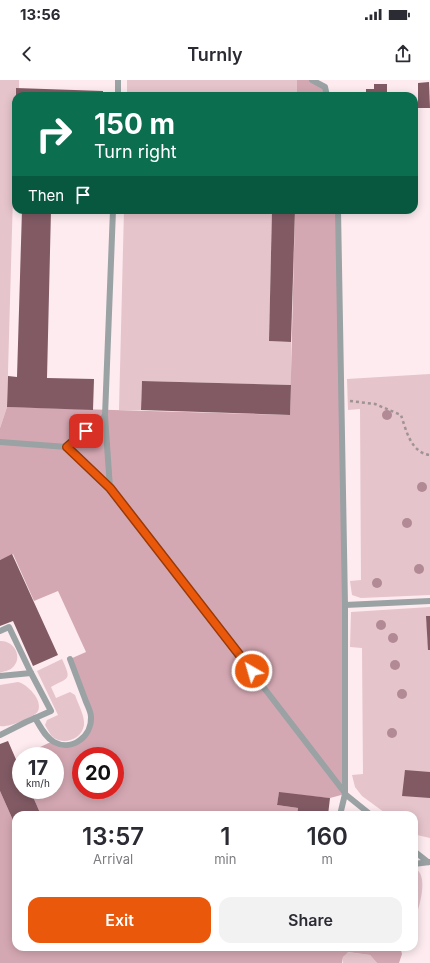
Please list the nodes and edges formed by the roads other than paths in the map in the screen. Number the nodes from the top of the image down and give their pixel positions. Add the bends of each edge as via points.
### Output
1 (118, 80) edge
2 (312, 80) edge
3 (118, 92) edge
4 (326, 92) edge
5 (113, 214) edge
6 (338, 214) edge
7 (105, 416) junction
8 (0, 442) edge
9 (67, 447) junction
10 (110, 488) junction
11 (430, 600) edge
12 (345, 605) junction
13 (0, 631) edge
14 (70, 659) dead end
15 (31, 673) junction
16 (0, 676) edge
17 (35, 718) junction
18 (0, 736) edge
19 (346, 794) junction
20 (341, 811) edge
21 (366, 811) edge
22 (418, 854) edge
23 (429, 862) edge
24 (418, 863) edge

1 - 3 lane
2 - 4 lane via 325,87
5 - 7 lane
6 - 12 lane
7 - 9 lane
7 - 10 lane
8 - 9 lane
9 - 10 lane
10 - 19 lane
11 - 12 lane
12 - 19 lane
13 - 15 lane via 9,627
14 - 17 lane via 91,714 89,728 84,737 68,745 53,742
15 - 16 lane
15 - 17 lane via 51,711
17 - 18 lane
19 - 20 lane
19 - 21 lane
22 - 23 lane
23 - 24 lane

